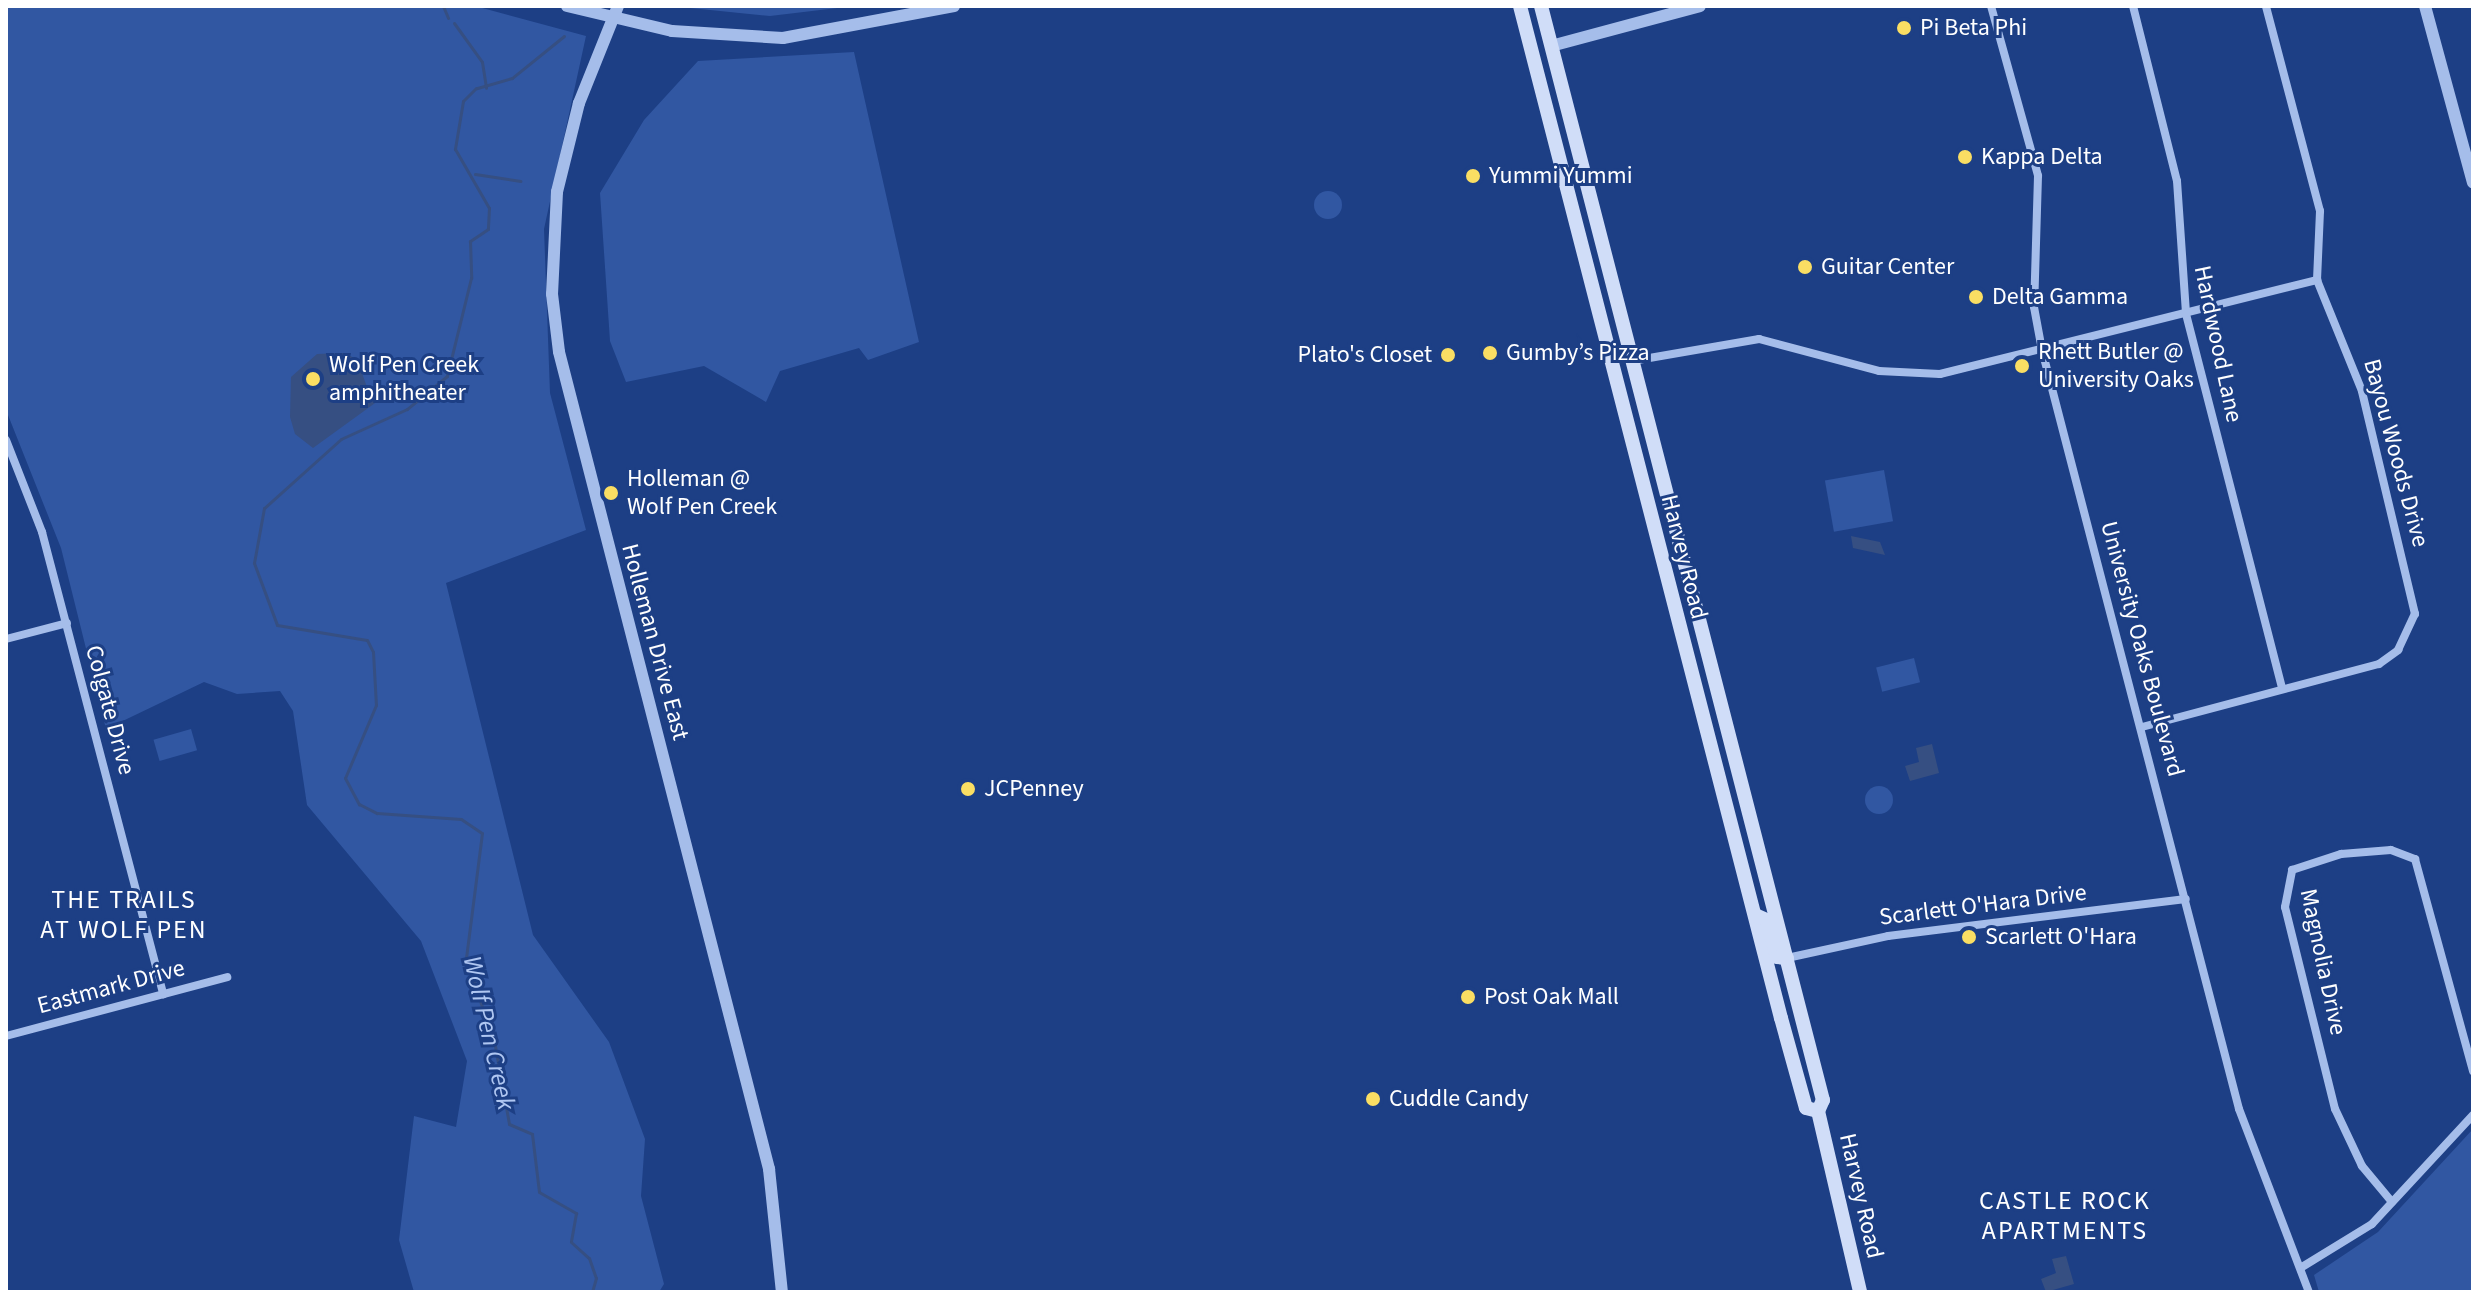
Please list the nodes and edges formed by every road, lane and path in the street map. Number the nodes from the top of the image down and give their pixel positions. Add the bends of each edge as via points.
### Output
1 (567, 6) edge
2 (954, 6) edge
3 (1520, 6) edge
4 (1526, 6) edge
5 (1541, 6) edge
6 (1700, 6) edge
7 (1991, 6) edge
8 (2133, 6) edge
9 (2266, 6) edge
10 (2425, 6) edge
11 (616, 12) edge
12 (1551, 46) junction
13 (1542, 94) junction
14 (2473, 183) edge
15 (2317, 280) junction
16 (1596, 305) junction
17 (2186, 314) junction
18 (2042, 350) junction
19 (1631, 361) junction
20 (6, 440) edge
21 (1638, 464) junction
22 (1674, 526) junction
23 (67, 623) junction
24 (6, 639) edge
25 (2282, 689) junction
26 (1720, 699) junction
27 (1701, 708) junction
28 (2142, 727) junction
29 (2186, 899) junction
30 (1755, 915) junction
31 (1787, 958) junction
32 (227, 977) dead end
33 (163, 994) junction
34 (6, 1036) edge
35 (2473, 1071) edge
36 (1818, 1111) junction
37 (2473, 1115) edge
38 (2392, 1202) junction
39 (2302, 1267) junction
40 (782, 1292) edge
41 (1860, 1292) edge
42 (2309, 1292) edge

1 - 11 street
2 - 11 street via 783,38 672,31
3 - 13 main road, Harvey Road
4 - 12 main road via 1539,38
5 - 12 main road, Harvey Road
6 - 12 street
7 - 18 street, University Oaks Boulevard via 2040,191 2034,307
8 - 17 street, Hardwood Lane via 2177,181
9 - 15 street, Bayou Woods Drive via 2320,211
10 - 14 street
11 - 40 street, Holleman Drive East via 579,103 557,192 552,282 559,352 769,1169
12 - 13 main road
12 - 19 main road, Harvey Road
13 - 16 main road, Harvey Road
15 - 17 street
15 - 25 street, Bayou Woods Drive via 2362,391 2415,614 2391,657
16 - 19 main road via 1608,315 1622,360
16 - 21 main road, Harvey Road
17 - 18 street
17 - 25 street, Hardwood Lane
18 - 19 street via 1933,375 1879,371 1759,339
18 - 28 street, University Oaks Boulevard
19 - 22 main road, Harvey Road
20 - 23 street, Colgate Drive
21 - 22 main road via 1649,469 1661,515
21 - 27 main road, Harvey Road
22 - 26 main road, Harvey Road
23 - 24 street
23 - 33 street, Colgate Drive
25 - 28 street, Bayou Woods Drive
26 - 27 main road
26 - 31 main road, Harvey Road
27 - 30 main road, Harvey Road
28 - 29 street, University Oaks Boulevard
29 - 31 street, Scarlett O'Hara Drive via 1888,936
29 - 39 street, University Oaks Boulevard via 2239,1109
30 - 31 main road via 1767,920 1777,957
30 - 36 main road, Harvey Road via 1806,1108
31 - 36 main road, Harvey Road via 1823,1100
32 - 33 street, Eastmark Drive
33 - 34 street, Eastmark Drive
35 - 38 street, Magnolia Drive via 2415,859 2391,850 2341,854 2292,870 2285,907 2335,1109 2362,1166
36 - 41 main road, Harvey Road
37 - 38 street
38 - 39 street via 2354,1239
39 - 42 street, University Oaks Boulevard

